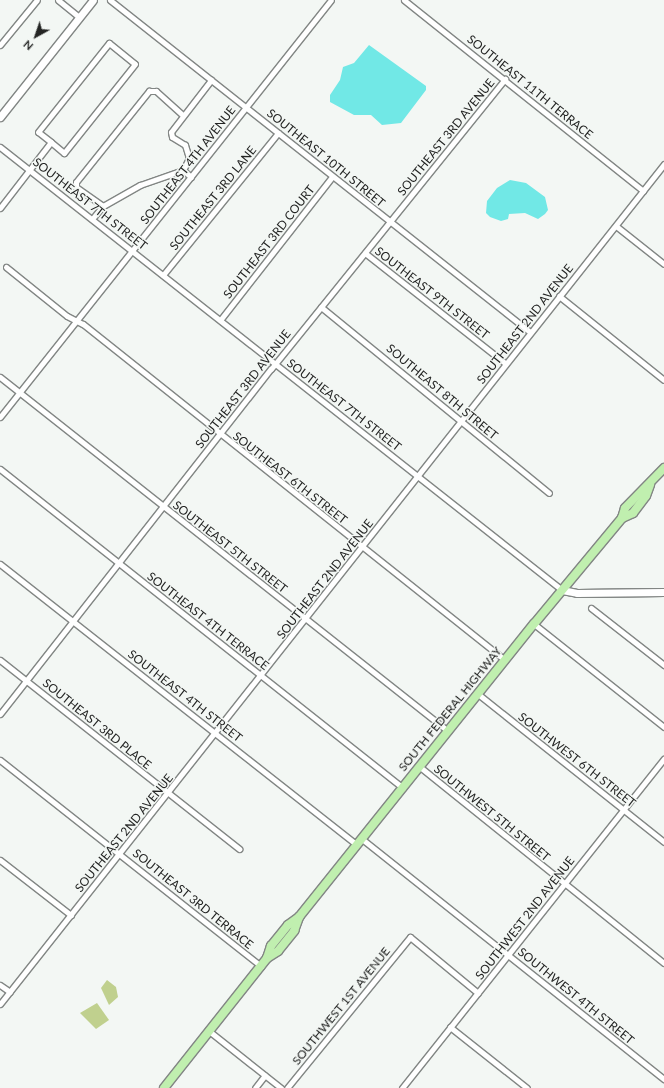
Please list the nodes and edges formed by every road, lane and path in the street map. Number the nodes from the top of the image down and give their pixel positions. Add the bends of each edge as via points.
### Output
1 (37, 0) edge
2 (58, 0) edge
3 (93, 0) edge
4 (110, 0) edge
5 (330, 0) edge
6 (404, 0) edge
7 (79, 17) junction
8 (0, 45) edge
9 (505, 79) junction
10 (211, 80) junction
11 (246, 107) junction
12 (1, 112) edge
13 (184, 115) junction
14 (278, 134) junction
15 (51, 142) junction
16 (0, 147) edge
17 (664, 166) edge
18 (30, 170) junction
19 (183, 170) junction
20 (191, 177) junction
21 (332, 177) junction
22 (643, 190) junction
23 (103, 206) junction
24 (0, 208) edge
25 (92, 219) junction
26 (390, 222) junction
27 (616, 226) junction
28 (132, 250) junction
29 (365, 253) junction
30 (664, 264) edge
31 (6, 267) dead end
32 (163, 274) junction
33 (559, 296) junction
34 (321, 308) junction
35 (221, 319) junction
36 (77, 321) junction
37 (530, 332) junction
38 (276, 363) junction
39 (505, 363) junction
40 (0, 377) edge
41 (664, 380) edge
42 (20, 392) junction
43 (0, 417) edge
44 (461, 421) junction
45 (220, 435) junction
46 (664, 468) edge
47 (0, 469) edge
48 (419, 477) junction
49 (549, 493) dead end
50 (163, 507) junction
51 (363, 548) junction
52 (118, 563) junction
53 (0, 564) edge
54 (562, 590) junction
55 (664, 592) edge
56 (592, 608) dead end
57 (72, 620) junction
58 (306, 620) junction
59 (534, 624) junction
60 (0, 660) edge
61 (505, 660) junction
62 (664, 665) edge
63 (261, 676) junction
64 (26, 680) junction
65 (478, 694) junction
66 (0, 714) edge
67 (664, 727) edge
68 (448, 731) junction
69 (216, 733) junction
70 (664, 759) edge
71 (0, 760) edge
72 (420, 767) junction
73 (403, 788) junction
74 (168, 794) junction
75 (624, 810) junction
76 (360, 842) junction
77 (664, 842) edge
78 (239, 849) dead end
79 (120, 854) junction
80 (0, 860) edge
81 (564, 885) junction
82 (71, 915) junction
83 (509, 954) junction
84 (664, 963) edge
85 (261, 966) junction
86 (0, 985) edge
87 (10, 992) junction
88 (478, 993) junction
89 (0, 1004) edge
90 (450, 1027) junction
91 (209, 1031) junction
92 (265, 1076) junction
93 (664, 1079) edge
94 (164, 1088) edge
95 (255, 1088) edge
96 (281, 1088) edge
97 (287, 1088) edge
98 (402, 1088) edge
99 (527, 1088) edge

1 - 8 street
2 - 7 street
3 - 7 street
4 - 10 street, SOUTHEAST 10TH STREET
5 - 11 street, SOUTHEAST 4TH AVENUE
6 - 9 street, SOUTHEAST 11TH TERRACE
7 - 12 street
9 - 22 street, SOUTHEAST 11TH TERRACE
9 - 26 street, SOUTHEAST 3RD AVENUE
10 - 11 street, SOUTHEAST 10TH STREET
10 - 13 street
11 - 14 street, SOUTHEAST 10TH STREET
11 - 20 street, SOUTHEAST 4TH AVENUE
13 - 19 street via 171,132 172,137 185,145 189,158
13 - 23 street via 156,91 151,89 146,94 76,182 76,187
14 - 21 street, SOUTHEAST 10TH STREET
14 - 32 street, SOUTHEAST 3RD LANE
15 - 15 street via 38,132 109,43 135,64 64,153
15 - 18 street
16 - 18 street, SOUTHEAST 7TH STREET
17 - 22 street, SOUTHEAST 2ND AVENUE
18 - 24 street
18 - 25 street, SOUTHEAST 7TH STREET
19 - 20 street
19 - 23 street via 140,185
20 - 28 street, SOUTHEAST 4TH AVENUE
21 - 26 street, SOUTHEAST 10TH STREET
21 - 35 street, SOUTHEAST 3RD COURT
22 - 27 street, SOUTHEAST 2ND AVENUE
23 - 25 street
25 - 28 street, SOUTHEAST 7TH STREET
26 - 29 street, SOUTHEAST 3RD AVENUE
26 - 37 street, SOUTHEAST 10TH STREET
27 - 30 street
27 - 33 street, SOUTHEAST 2ND AVENUE
28 - 32 street, SOUTHEAST 7TH STREET
28 - 36 street, SOUTHEAST 4TH AVENUE
29 - 34 street, SOUTHEAST 3RD AVENUE
29 - 39 street, SOUTHEAST 9TH STREET
31 - 36 street, SOUTHEAST 6TH STREET
32 - 35 street, SOUTHEAST 7TH STREET
33 - 37 street, SOUTHEAST 2ND AVENUE
33 - 41 street
34 - 38 street, SOUTHEAST 3RD AVENUE
34 - 44 street, SOUTHEAST 8TH STREET
35 - 38 street, SOUTHEAST 7TH STREET
36 - 42 street, SOUTHEAST 4TH AVENUE
36 - 45 street, SOUTHEAST 6TH STREET
37 - 39 street, SOUTHEAST 2ND AVENUE
38 - 45 street, SOUTHEAST 3RD AVENUE
38 - 48 street, SOUTHEAST 7TH STREET
39 - 44 street, SOUTHEAST 2ND AVENUE
40 - 42 street, SOUTHEAST 5TH STREET
42 - 43 street, SOUTHEAST 4TH AVENUE
42 - 50 street, SOUTHEAST 5TH STREET
44 - 48 street, SOUTHEAST 2ND AVENUE
44 - 49 street, SOUTHEAST 8TH STREET
45 - 50 street, SOUTHEAST 3RD AVENUE
45 - 51 street, SOUTHEAST 6TH STREET
46 - 54 main road, SOUTH FEDERAL HIGHWAY via 633,513 622,518
47 - 52 street, SOUTHEAST 4TH TERRACE
48 - 51 street, SOUTHEAST 2ND AVENUE
48 - 54 street, SOUTHEAST 7TH STREET
50 - 52 street, SOUTHEAST 3RD AVENUE
50 - 58 street, SOUTHEAST 5TH STREET
51 - 58 street, SOUTHEAST 2ND AVENUE
51 - 61 street, SOUTHEAST 6TH STREET
52 - 57 street, SOUTHEAST 3RD AVENUE
52 - 63 street, SOUTHEAST 4TH TERRACE
53 - 57 street, SOUTHEAST 4TH STREET
54 - 55 street via 577,593
54 - 59 main road, SOUTH FEDERAL HIGHWAY
56 - 62 street
57 - 64 street, SOUTHEAST 3RD AVENUE
57 - 69 street, SOUTHEAST 4TH STREET
58 - 63 street, SOUTHEAST 2ND AVENUE
58 - 68 street, SOUTHEAST 5TH STREET
59 - 61 main road, SOUTH FEDERAL HIGHWAY
59 - 67 street
60 - 64 street, SOUTHEAST 3RD PLACE
61 - 65 main road, SOUTH FEDERAL HIGHWAY
63 - 69 street, SOUTHEAST 2ND AVENUE
63 - 73 street, SOUTHEAST 4TH TERRACE
64 - 66 street, SOUTHEAST 3RD AVENUE
64 - 74 street, SOUTHEAST 3RD PLACE
65 - 68 main road, SOUTH FEDERAL HIGHWAY
65 - 75 street, SOUTHWEST 6TH STREET
68 - 72 main road, SOUTH FEDERAL HIGHWAY
69 - 74 street, SOUTHEAST 2ND AVENUE
69 - 76 street, SOUTHEAST 4TH STREET
70 - 75 street, SOUTHWEST 2ND AVENUE
71 - 79 street, SOUTHEAST 3RD TERRACE
72 - 73 main road, SOUTH FEDERAL HIGHWAY
72 - 81 street, SOUTHWEST 5TH STREET
73 - 76 main road, SOUTH FEDERAL HIGHWAY
74 - 78 street, SOUTHEAST 3RD PLACE
74 - 79 street, SOUTHEAST 2ND AVENUE
75 - 77 street, SOUTHWEST 6TH STREET
75 - 81 street, SOUTHWEST 2ND AVENUE
76 - 83 street, SOUTHWEST 4TH STREET
76 - 85 main road, SOUTH FEDERAL HIGHWAY via 299,917 288,924 271,946
79 - 82 street, SOUTHEAST 2ND AVENUE
79 - 85 street, SOUTHEAST 3RD TERRACE
80 - 82 street
81 - 83 street, SOUTHWEST 2ND AVENUE
81 - 84 street, SOUTHWEST 5TH STREET
82 - 87 street, SOUTHEAST 2ND AVENUE
83 - 88 street, SOUTHWEST 2ND AVENUE
83 - 93 street, SOUTHWEST 4TH STREET
85 - 91 main road, SOUTH FEDERAL HIGHWAY
86 - 87 street
87 - 89 street, SOUTHEAST 2ND AVENUE
88 - 90 street, SOUTHWEST 2ND AVENUE
88 - 97 street, SOUTHWEST 1ST AVENUE via 410,937
90 - 98 street, SOUTHWEST 2ND AVENUE
90 - 99 street
91 - 92 street
91 - 94 main road, SOUTH FEDERAL HIGHWAY
92 - 95 street
92 - 96 street

